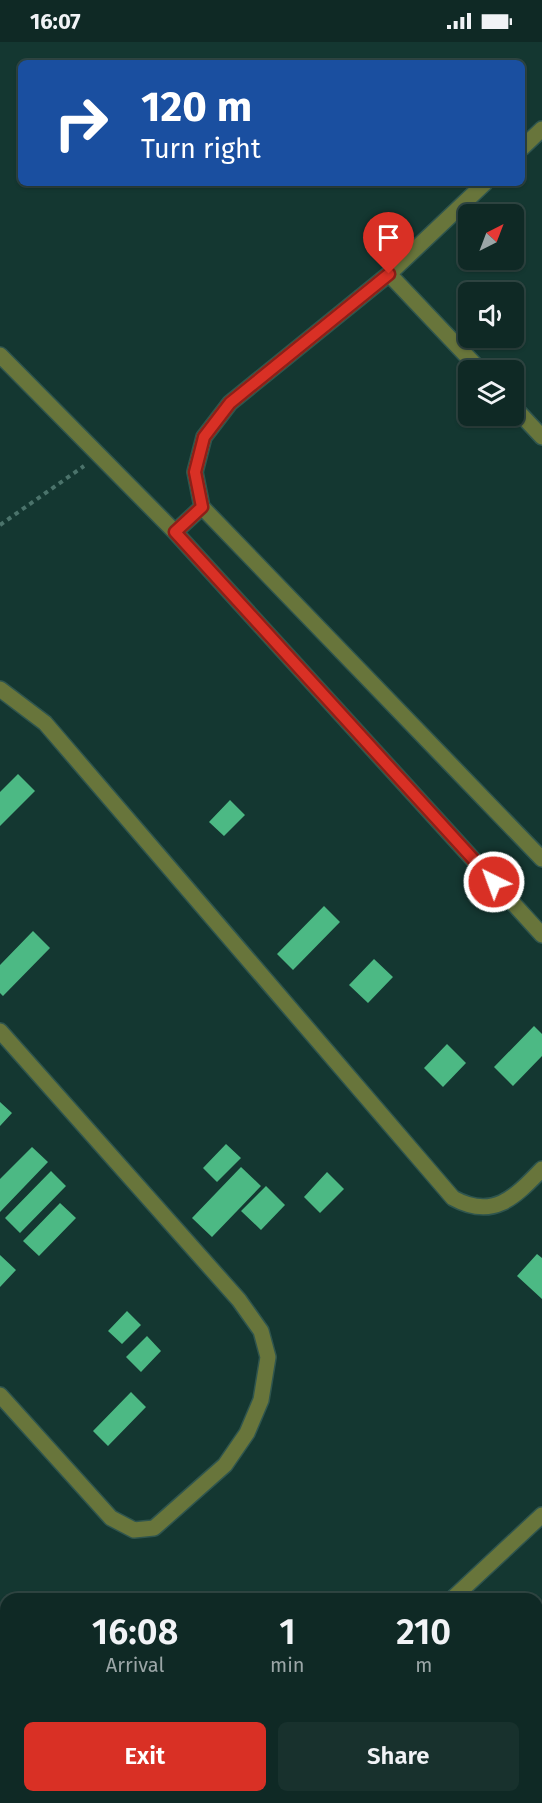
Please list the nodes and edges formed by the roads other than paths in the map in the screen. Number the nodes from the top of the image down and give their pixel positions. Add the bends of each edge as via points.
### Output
1 (542, 129) edge
2 (525, 145) edge
3 (482, 186) edge
4 (389, 274) junction
5 (0, 355) edge
6 (471, 360) edge
7 (524, 418) edge
8 (542, 437) edge
9 (202, 507) junction
10 (175, 532) junction
11 (0, 689) edge
12 (542, 859) edge
13 (542, 935) edge
14 (0, 1031) edge
15 (542, 1169) edge
16 (0, 1395) edge
17 (542, 1515) edge
18 (458, 1593) edge

1 - 2 street
3 - 4 street
4 - 6 street
4 - 9 street via 230,403 204,437 195,472
5 - 10 street
7 - 8 street
9 - 10 street
9 - 12 street
10 - 13 street
11 - 15 street via 45,723 453,1198 469,1206 492,1208 515,1195
14 - 16 street via 239,1300 261,1331 268,1357 261,1400 247,1433 225,1465 154,1528 134,1530 111,1518
17 - 18 street

